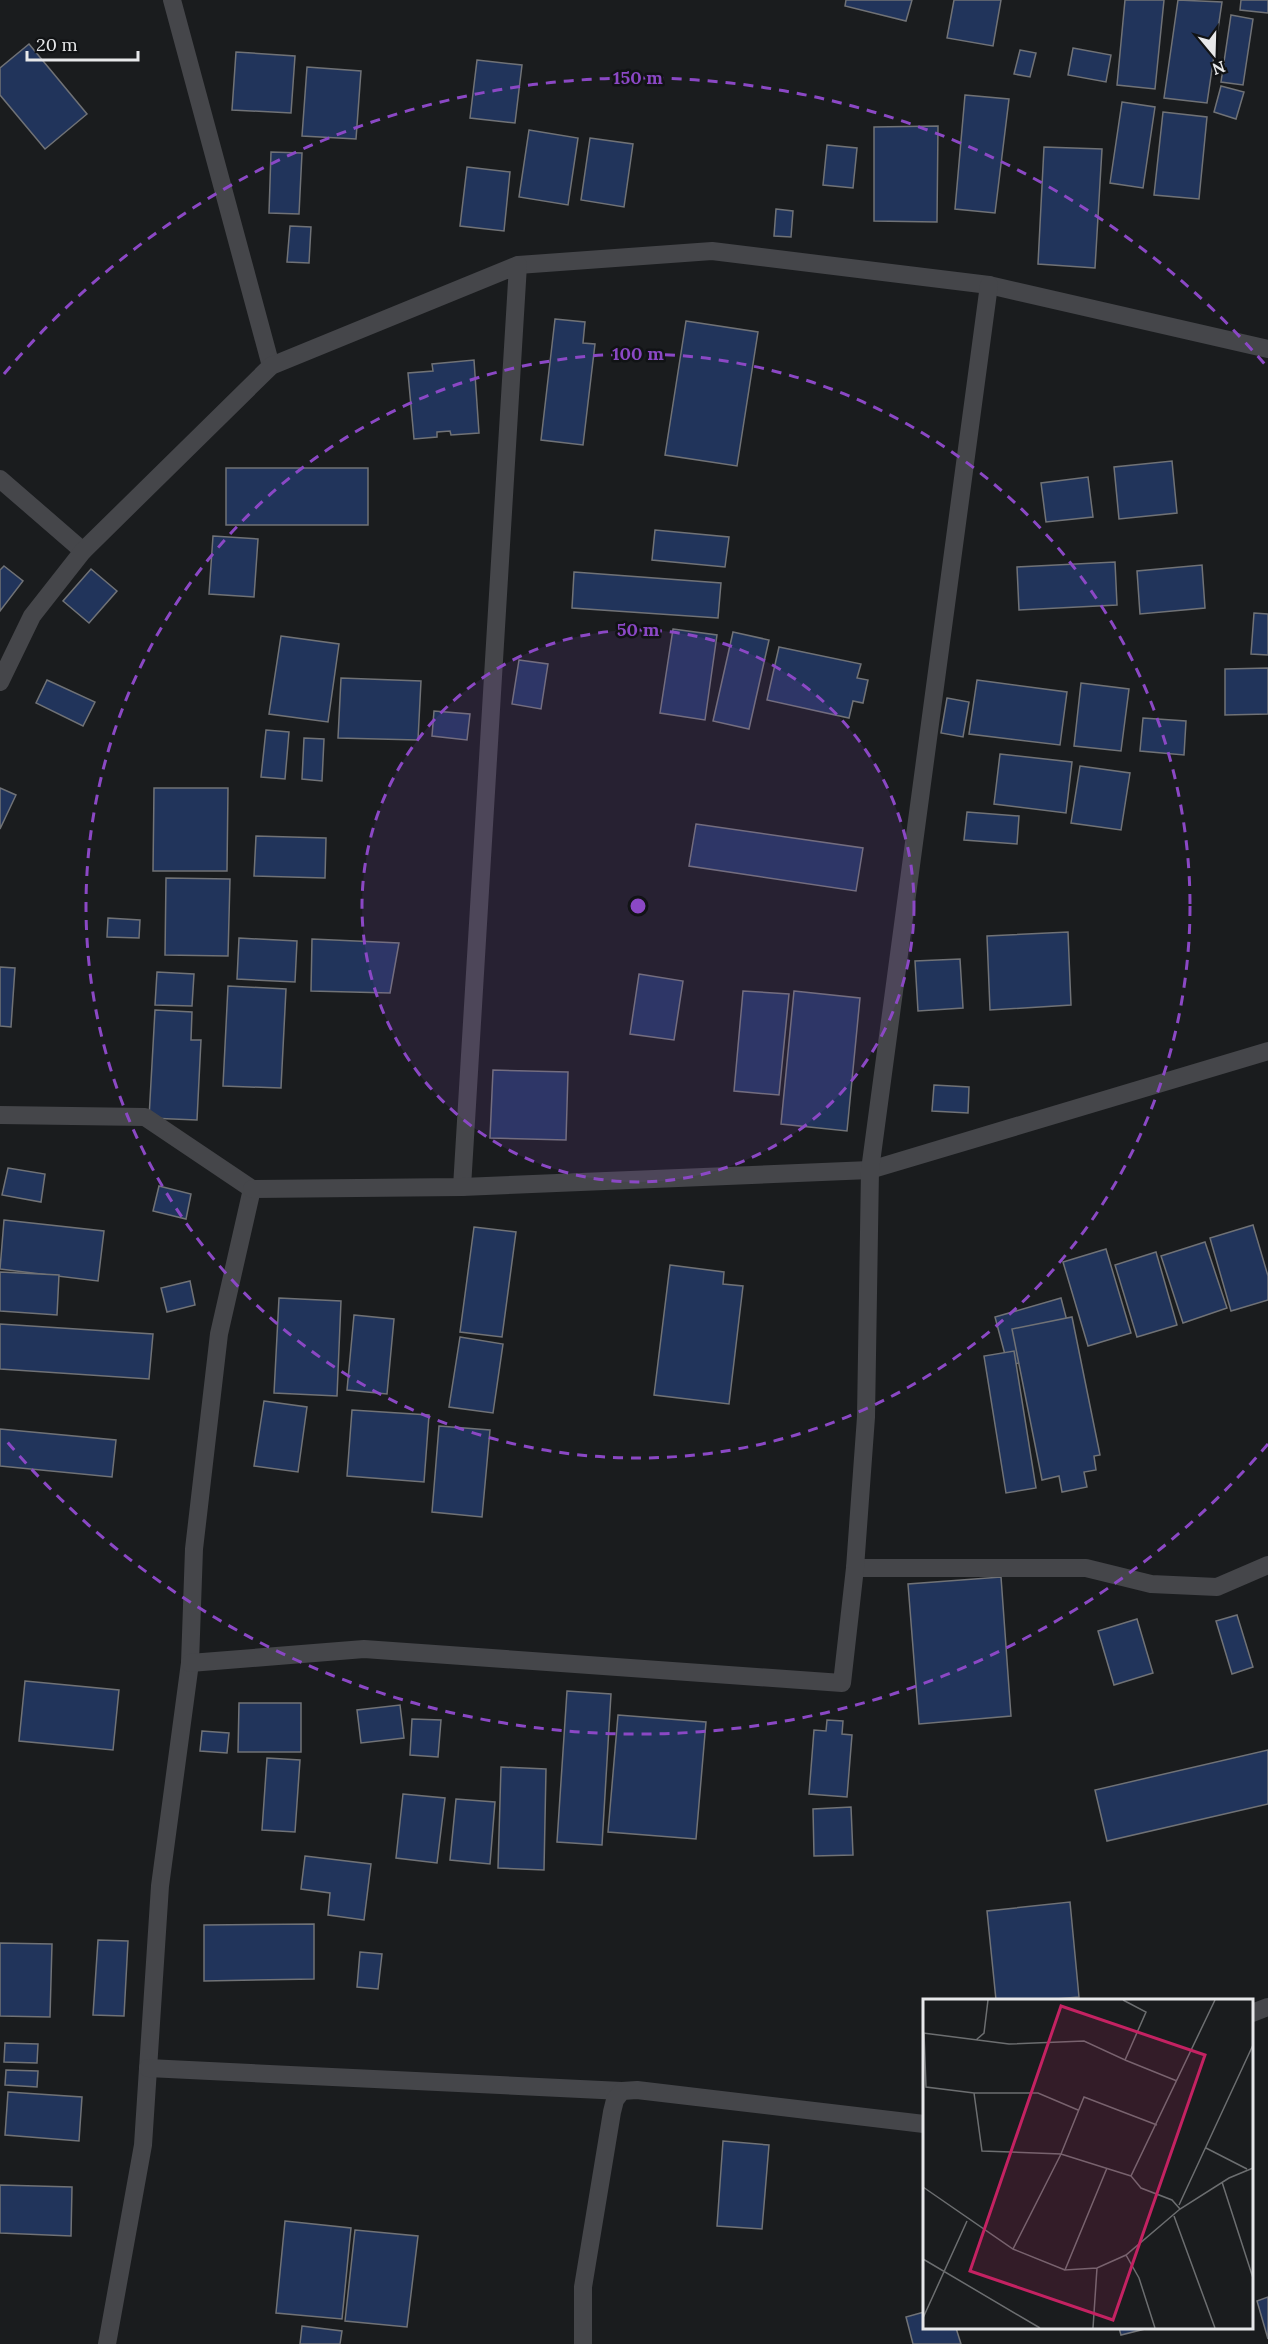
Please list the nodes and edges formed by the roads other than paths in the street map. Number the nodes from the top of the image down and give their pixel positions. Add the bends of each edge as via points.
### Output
1 (172, 0) edge
2 (518, 265) junction
3 (989, 285) junction
4 (1268, 349) edge
5 (271, 366) junction
6 (0, 479) edge
7 (82, 551) junction
8 (0, 682) edge
9 (1268, 1051) edge
10 (0, 1114) edge
11 (870, 1170) junction
12 (462, 1187) junction
13 (252, 1189) junction
14 (1268, 1565) edge
15 (855, 1568) junction
16 (190, 1663) junction
17 (1268, 2007) edge
18 (1253, 2012) edge
19 (148, 2068) junction
20 (622, 2091) junction
21 (923, 2124) edge
22 (106, 2344) edge
23 (583, 2344) edge

1 - 5 street
2 - 3 street via 712,251
2 - 5 street
2 - 12 street
3 - 4 street
3 - 11 street
5 - 7 street
6 - 7 street
7 - 8 street via 32,616
9 - 11 street
10 - 13 street via 145,1117
11 - 12 street
11 - 15 street via 867,1417
12 - 13 street
13 - 16 street via 219,1334 194,1549
14 - 15 street via 1217,1587 1151,1584 1086,1568
15 - 16 street via 842,1683 364,1649
16 - 19 street via 160,1886
17 - 18 street
19 - 20 street
19 - 22 street via 143,2145
20 - 21 street
20 - 23 street via 612,2112 583,2287

